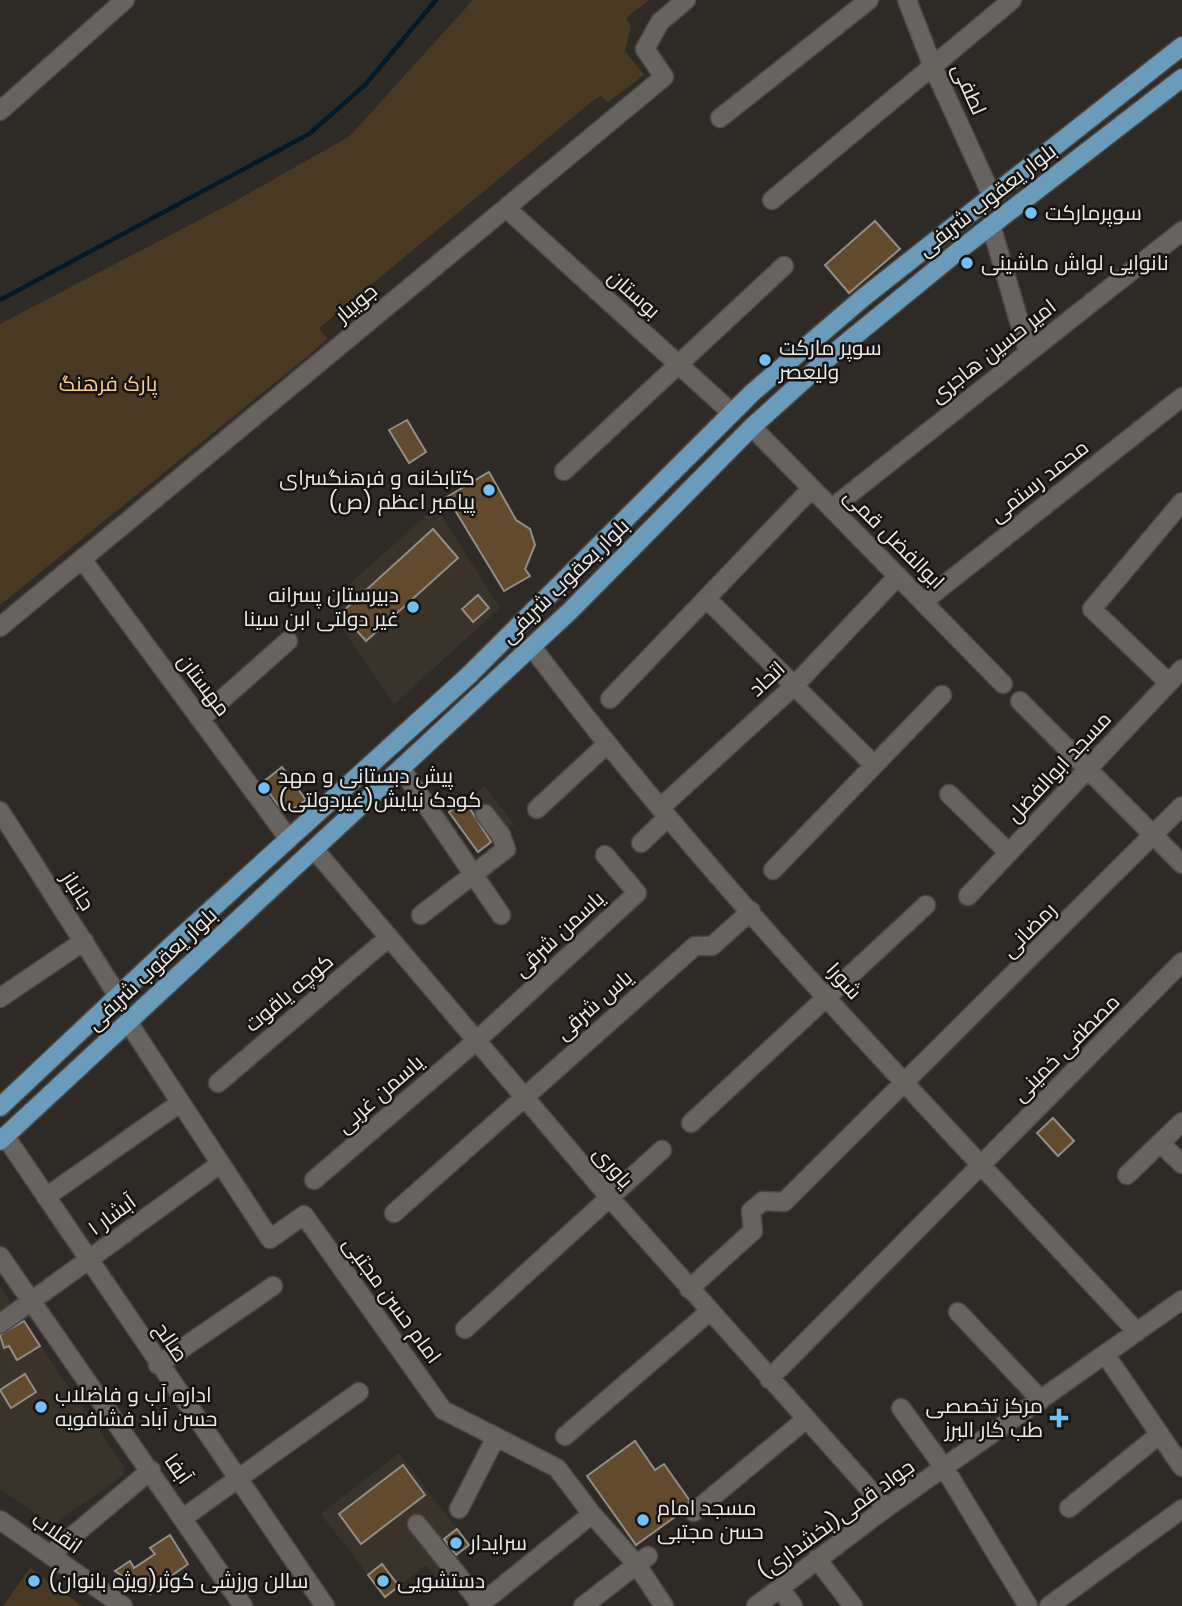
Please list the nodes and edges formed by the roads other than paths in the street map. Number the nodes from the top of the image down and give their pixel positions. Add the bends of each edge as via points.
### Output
1 (125, 0) edge
2 (686, 0) edge
3 (869, 0) edge
4 (907, 0) edge
5 (1012, 0) edge
6 (1182, 46) edge
7 (933, 66) junction
8 (1179, 86) edge
9 (0, 111) edge
10 (720, 118) dead end
11 (992, 196) junction
12 (772, 200) dead end
13 (506, 208) junction
14 (991, 225) junction
15 (1182, 231) edge
16 (784, 266) dead end
17 (1028, 352) junction
18 (677, 363) junction
19 (1182, 397) edge
20 (732, 413) junction
21 (752, 428) junction
22 (564, 471) dead end
23 (811, 489) junction
24 (1182, 502) edge
25 (832, 508) junction
26 (82, 559) junction
27 (898, 576) junction
28 (708, 599) junction
29 (924, 601) junction
30 (0, 627) edge
31 (517, 627) junction
32 (288, 641) dead end
33 (532, 647) junction
34 (1182, 669) edge
35 (1169, 683) junction
36 (1003, 684) dead end
37 (794, 686) junction
38 (942, 695) dead end
39 (610, 699) dead end
40 (1020, 701) dead end
41 (200, 719) junction
42 (606, 745) junction
43 (874, 765) junction
44 (401, 768) junction
45 (1088, 770) junction
46 (949, 794) dead end
47 (1182, 806) edge
48 (537, 809) dead end
49 (0, 811) edge
50 (664, 813) junction
51 (485, 814) dead end
52 (1154, 837) junction
53 (289, 839) junction
54 (641, 843) dead end
55 (314, 849) junction
56 (1009, 853) junction
57 (605, 855) dead end
58 (1182, 864) edge
59 (773, 870) dead end
60 (473, 874) junction
61 (968, 896) dead end
62 (926, 905) dead end
63 (751, 911) junction
64 (421, 915) dead end
65 (501, 915) dead end
66 (388, 938) junction
67 (84, 942) junction
68 (1182, 962) edge
69 (118, 996) junction
70 (826, 996) junction
71 (0, 998) edge
72 (128, 1022) junction
73 (475, 1042) junction
74 (218, 1083) dead end
75 (906, 1084) junction
76 (522, 1097) junction
77 (180, 1103) junction
78 (0, 1107) edge
79 (1182, 1122) edge
80 (691, 1123) dead end
81 (3, 1139) edge
82 (1160, 1143) junction
83 (662, 1150) dead end
84 (220, 1164) junction
85 (1182, 1164) edge
86 (981, 1165) junction
87 (1127, 1175) dead end
88 (314, 1180) dead end
89 (46, 1197) junction
90 (610, 1198) junction
91 (394, 1213) dead end
92 (0, 1256) edge
93 (88, 1261) junction
94 (273, 1286) dead end
95 (689, 1289) junction
96 (1182, 1300) edge
97 (31, 1304) junction
98 (958, 1311) dead end
99 (709, 1312) junction
100 (0, 1324) edge
101 (466, 1329) dead end
102 (1137, 1332) junction
103 (1105, 1354) junction
104 (158, 1365) junction
105 (769, 1379) junction
106 (359, 1392) dead end
107 (1041, 1400) junction
108 (901, 1408) dead end
109 (805, 1420) junction
110 (1160, 1434) junction
111 (565, 1436) dead end
112 (496, 1437) junction
113 (1182, 1466) edge
114 (944, 1469) junction
115 (151, 1470) junction
116 (238, 1480) junction
117 (886, 1508) junction
118 (1069, 1508) dead end
119 (459, 1509) dead end
120 (1182, 1509) edge
121 (694, 1512) dead end
122 (592, 1514) junction
123 (183, 1518) junction
124 (0, 1520) edge
125 (417, 1524) dead end
126 (50, 1555) junction
127 (817, 1559) junction
128 (642, 1561) junction
129 (780, 1588) junction
130 (488, 1603) edge
131 (123, 1606) edge
132 (243, 1606) edge
133 (326, 1606) edge
134 (583, 1606) edge
135 (664, 1606) edge
136 (756, 1606) edge
137 (793, 1606) edge
138 (853, 1606) edge
139 (1028, 1606) edge
140 (1049, 1606) edge

1 - 9 street
2 - 13 street, جویبار via 660,22 645,49 664,77
3 - 10 street
4 - 7 street, لطفی
5 - 7 street
6 - 11 main road, بلوار یعقوب شریفی
7 - 11 street, لطفی
7 - 12 street
8 - 14 main road, بلوار یعقوب شریفی
11 - 14 main road
11 - 20 main road, بلوار یعقوب شریفی via 864,297
13 - 18 street, بوستان
13 - 26 street, جویبار
14 - 17 street
14 - 21 main road, بلوار یعقوب شریفی via 835,352
15 - 17 street, امیر حسین هاجری
16 - 18 street
17 - 25 street, امیر حسین هاجری
18 - 20 street, بوستان
18 - 22 street
19 - 29 street, محمد رستمی
20 - 31 main road, بلوار یعقوب شریفی
21 - 23 street, ابوالفضل قمی
21 - 33 main road, بلوار یعقوب شریفی
23 - 25 street, ابوالفضل قمی
23 - 28 street
24 - 35 street via 1092,609
25 - 27 street, ابوالفضل قمی
26 - 30 street, جویبار
26 - 41 street, مهستان
27 - 29 street, ابوالفضل قمی
27 - 37 street, اتحاد
28 - 37 street
28 - 39 street
29 - 36 street, ابوالفضل قمی
31 - 33 main road
31 - 53 main road, بلوار یعقوب شریفی
32 - 41 street
33 - 42 street, شورا
33 - 44 main road, بلوار یعقوب شریفی
34 - 35 street, مسجد ابوالفضل
35 - 45 street, مسجد ابوالفضل
37 - 43 street
37 - 50 street, اتحاد
38 - 43 street
40 - 45 street
41 - 53 street, مهستان
42 - 48 street
42 - 50 street, شورا
43 - 59 street
44 - 55 main road, بلوار یعقوب شریفی
44 - 60 street
45 - 52 street
45 - 56 street, مسجد ابوالفضل
46 - 56 street
47 - 52 street, رمضانی
49 - 67 street, جانباز
50 - 54 street, اتحاد
50 - 63 street, شورا
51 - 60 street via 506,849
52 - 58 street
52 - 75 street, رمضانی
53 - 55 main road
53 - 69 main road, بلوار یعقوب شریفی
55 - 66 street, یاوری
55 - 72 main road, بلوار یعقوب شریفی
56 - 61 street, مسجد ابوالفضل
57 - 73 street, یاسمن شرقی via 637,893
60 - 64 street
60 - 65 street
62 - 70 street
63 - 70 street, شورا
63 - 76 street, یاس شرقی via 712,946 695,946
66 - 73 street, یاوری
66 - 74 street, کوچه یاقوت
67 - 69 street, جانباز
67 - 71 street
68 - 86 street, مصطفی خمینی
69 - 72 main road
69 - 78 main road, بلوار یعقوب شریفی
70 - 75 street, شورا
70 - 80 street
72 - 77 street, امام حسن مجتبی
72 - 81 main road, بلوار یعقوب شریفی
73 - 76 street, یاوری
73 - 88 street, یاسمن غربی
75 - 86 street, شورا
75 - 95 street, رمضانی via 784,1202 763,1200 751,1211 753,1231
76 - 90 street, یاوری
76 - 91 street, یاس شرقی
77 - 84 street, امام حسن مجتبی
77 - 89 street
79 - 82 street
81 - 89 street, صالح
82 - 85 street
82 - 87 street
83 - 90 street
84 - 93 street, آبشار ۱
84 - 112 street, امام حسن مجتبی via 270,1239 304,1215 443,1410
86 - 102 street, شورا
86 - 105 street, مصطفی خمینی
89 - 93 street, صالح
90 - 95 street, یاوری
90 - 101 street
92 - 97 street, آبفا
93 - 97 street, آبشار ۱
93 - 104 street, صالح
94 - 104 street
95 - 99 street, یاوری
96 - 102 street, جواد قمی(بخشداری)
97 - 100 street, آبشار ۱
97 - 115 street, آبفا
98 - 107 street
99 - 105 street, یاوری
99 - 111 street
102 - 103 street, جواد قمی(بخشداری)
103 - 107 street, جواد قمی(بخشداری)
103 - 110 street
104 - 116 street, صالح
105 - 109 street, یاوری
106 - 116 street
107 - 114 street, جواد قمی(بخشداری)
108 - 114 street
109 - 117 street, یاوری
109 - 121 street
110 - 113 street
110 - 118 street
112 - 119 street
112 - 122 street, امام حسن مجتبی via 557,1468
114 - 117 street, جواد قمی(بخشداری)
114 - 139 street
115 - 123 street, آبفا
115 - 126 street
116 - 123 street
116 - 133 street, صالح
117 - 127 street, جواد قمی(بخشداری)
120 - 140 street
122 - 128 street, امام حسن مجتبی
122 - 130 street
123 - 132 street, آبفا
124 - 126 street, انقلاب
125 - 130 street
126 - 131 street, انقلاب
127 - 129 street, جواد قمی(بخشداری)
127 - 138 street
128 - 134 street
128 - 135 street, امام حسن مجتبی
129 - 136 street, جواد قمی(بخشداری)
129 - 137 street

